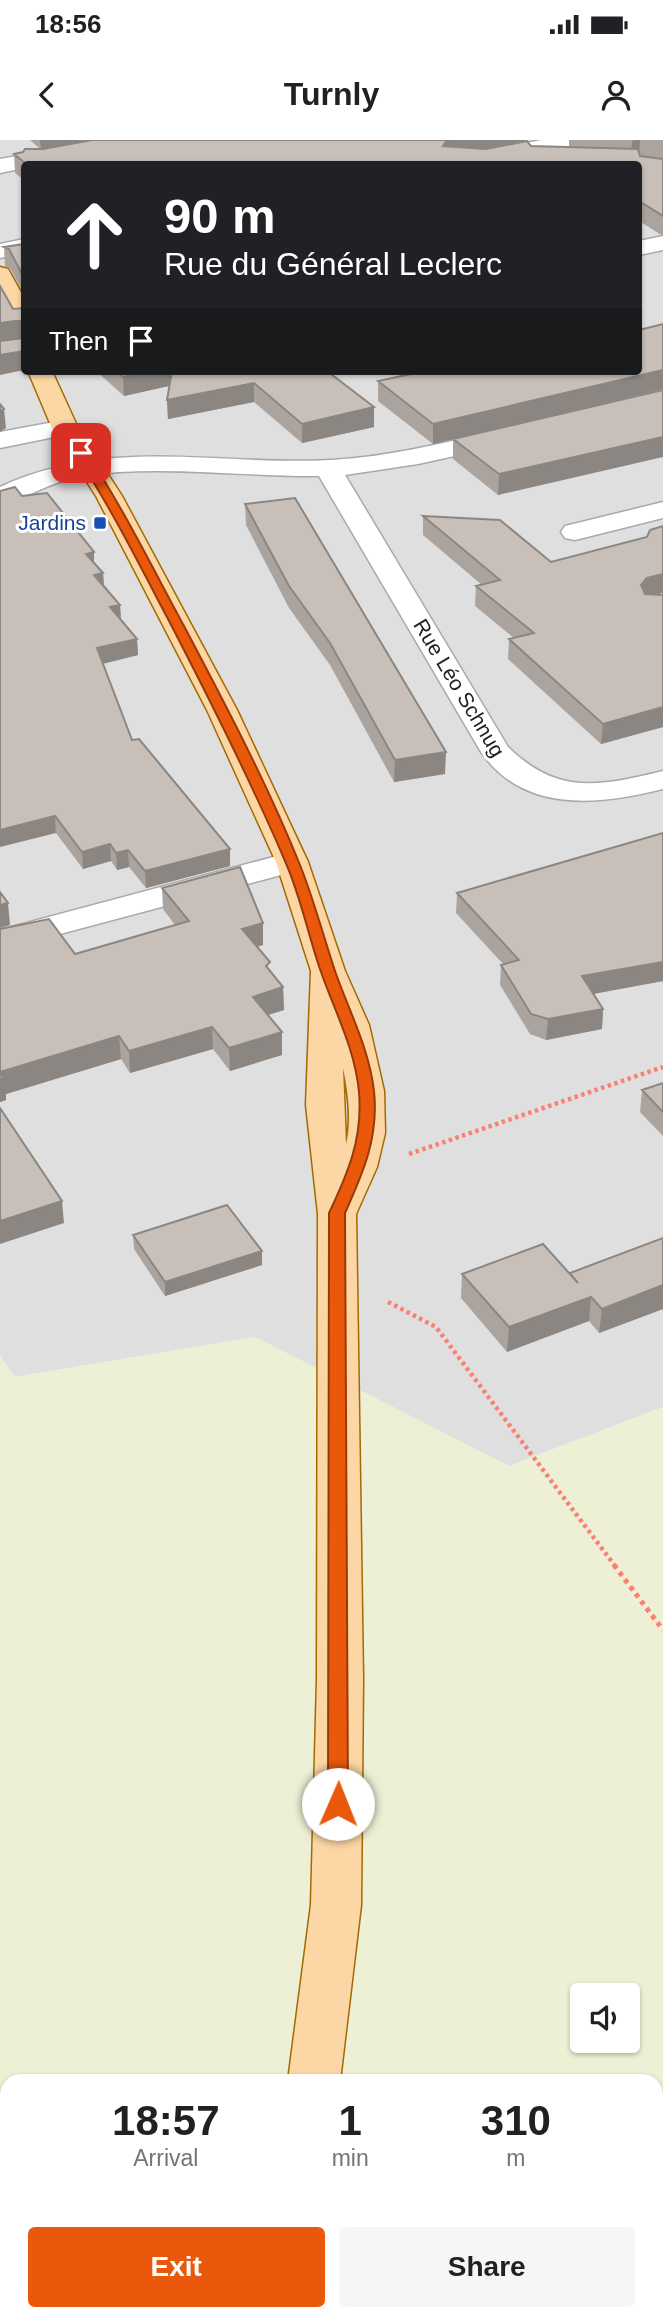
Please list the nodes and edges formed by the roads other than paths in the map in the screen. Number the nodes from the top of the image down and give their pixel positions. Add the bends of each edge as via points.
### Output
1 (145, 140) edge
2 (572, 140) edge
3 (515, 153) junction
4 (581, 160) edge
5 (28, 161) edge
6 (472, 161) edge
7 (21, 162) edge
8 (0, 166) edge
9 (663, 243) edge
10 (21, 247) edge
11 (642, 247) edge
12 (0, 251) edge
13 (0, 274) edge
14 (21, 314) edge
15 (42, 375) edge
16 (65, 428) junction
17 (526, 431) edge
18 (0, 440) edge
19 (90, 467) junction
20 (328, 468) junction
21 (0, 497) edge
22 (663, 510) edge
23 (575, 532) dead end
24 (663, 780) edge
25 (292, 862) junction
26 (0, 940) edge
27 (328, 971) junction
28 (337, 1213) junction
29 (315, 2074) edge

1 - 5 street
2 - 3 street
3 - 4 street
3 - 6 street
7 - 8 street
9 - 11 street
10 - 12 street
13 - 14 main road
15 - 16 main road
16 - 18 street
16 - 19 main road
17 - 20 street via 400,459
19 - 20 street
19 - 21 street via 40,477
19 - 25 main road via 222,710
20 - 24 street, Rue Léo Schnug via 512,772 535,785 584,794 613,793
22 - 23 street
25 - 26 street
25 - 27 main road
27 - 28 main road via 324,1091
27 - 28 main road via 351,1025 366,1091 367,1133 359,1167
28 - 29 main road via 340,1679 336,1905

